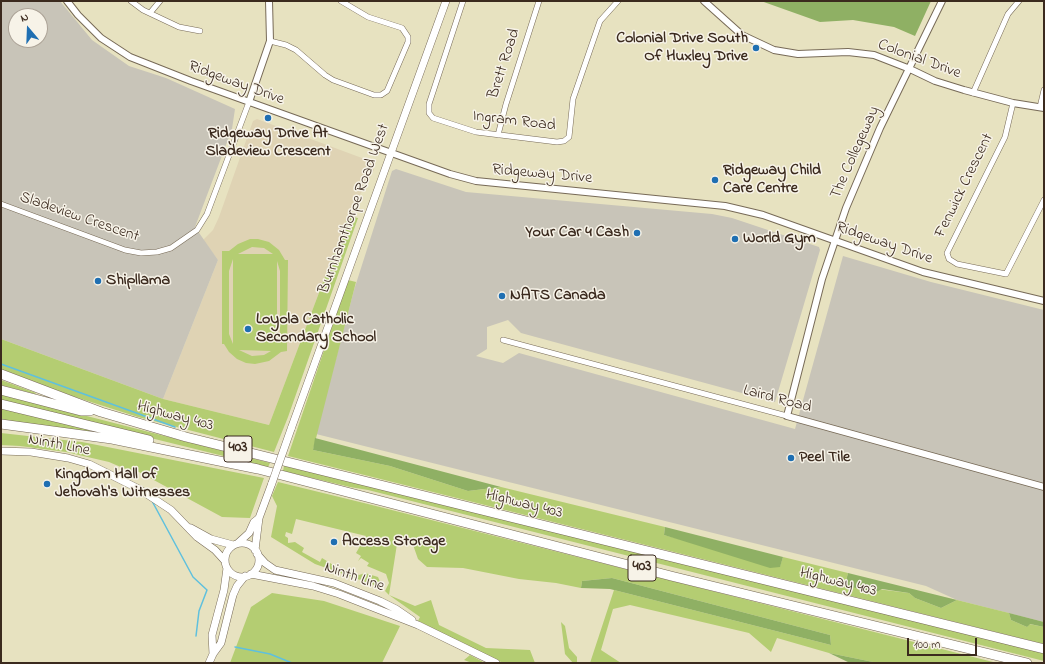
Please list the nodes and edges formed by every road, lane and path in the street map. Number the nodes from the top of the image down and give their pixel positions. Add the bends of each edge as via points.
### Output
1 (68, 1) edge
2 (131, 1) edge
3 (160, 1) edge
4 (270, 1) edge
5 (342, 1) edge
6 (446, 1) edge
7 (463, 1) edge
8 (539, 1) edge
9 (618, 1) edge
10 (704, 1) edge
11 (942, 1) edge
12 (1019, 1) edge
13 (150, 13) junction
14 (200, 31) dead end
15 (270, 41) junction
16 (910, 69) junction
17 (1044, 90) edge
18 (973, 93) junction
19 (249, 102) junction
20 (1013, 103) junction
21 (1042, 107) edge
22 (498, 135) junction
23 (390, 154) junction
24 (1044, 200) edge
25 (1, 204) edge
26 (835, 241) junction
27 (1044, 301) edge
28 (503, 340) dead end
29 (1, 374) edge
30 (1, 390) edge
31 (1, 404) edge
32 (102, 412) junction
33 (787, 416) junction
34 (1, 424) edge
35 (25, 426) junction
36 (1, 428) edge
37 (168, 449) junction
38 (1, 450) edge
39 (1044, 487) edge
40 (259, 518) junction
41 (189, 527) junction
42 (235, 544) junction
43 (256, 552) junction
44 (226, 564) junction
45 (248, 575) junction
46 (418, 625) junction
47 (1044, 650) edge
48 (213, 654) junction
49 (209, 663) edge
50 (496, 663) edge
51 (1027, 663) edge

1 - 19 street, Ridgeway Drive via 78,16 101,38 130,57
2 - 13 street
3 - 13 street
4 - 15 street
5 - 15 street via 368,17 402,28 408,37 387,90 381,95 374,95 333,80 296,50
6 - 23 main road, Burnhamthorpe Road West
7 - 22 street, Ingram Road via 429,104 429,113 433,118 468,130
8 - 22 street, Brett Road
9 - 22 street, Ingram Road via 600,21 573,99 569,137 557,142
10 - 16 street, Colonial Drive via 742,35 774,50 802,54 865,54
11 - 16 street, The Collegeway
12 - 18 street via 1008,14
13 - 14 street via 179,27
15 - 19 street
16 - 18 street, Colonial Drive via 935,81
16 - 26 street, The Collegeway via 880,128
17 - 21 street
18 - 20 street, Colonial Drive
19 - 23 street, Ridgeway Drive
19 - 25 street, Sladeview Crescent via 207,214 197,230 171,248 145,253 125,250
20 - 21 street, Colonial Drive
20 - 24 street, Fenwick Crescent via 1005,137 950,245 947,253 949,259 957,264 1006,274
23 - 26 street, Ridgeway Drive via 476,181 725,206 763,215
23 - 40 main road, Burnhamthorpe Road West, bridge
26 - 27 street, Ridgeway Drive via 923,272
26 - 33 street, The Collegeway via 822,279
28 - 33 street, Laird Road
29 - 32 highway, Highway 403 / 403
30 - 32 highway via 81,411
31 - 37 highway via 162,443
32 - 47 highway, Highway 403 / 403 via 194,438
33 - 39 street, Laird Road
34 - 35 highway, Highway 403 / 403
35 - 36 highway
35 - 37 highway, Highway 403 / 403
37 - 51 highway, Highway 403 / 403 via 258,469 679,578
38 - 41 main road, Ninth Line via 60,457 89,464 160,502
40 - 42 main road, Burnhamthorpe Road West via 248,533
40 - 43 main road, Burnhamthorpe Road West
41 - 42 main road, Ninth Line via 211,539
41 - 44 main road, Ninth Line
42 - 43 main road via 247,544
42 - 44 main road via 226,552
43 - 45 main road via 258,565
43 - 46 main road, Ninth Line via 275,570 334,583 396,609
44 - 45 main road via 234,575
44 - 48 main road via 224,590 212,635
45 - 46 main road, Ninth Line via 321,588
45 - 48 main road via 237,586 233,595 221,643
46 - 50 main road, Ninth Line
48 - 49 main road

